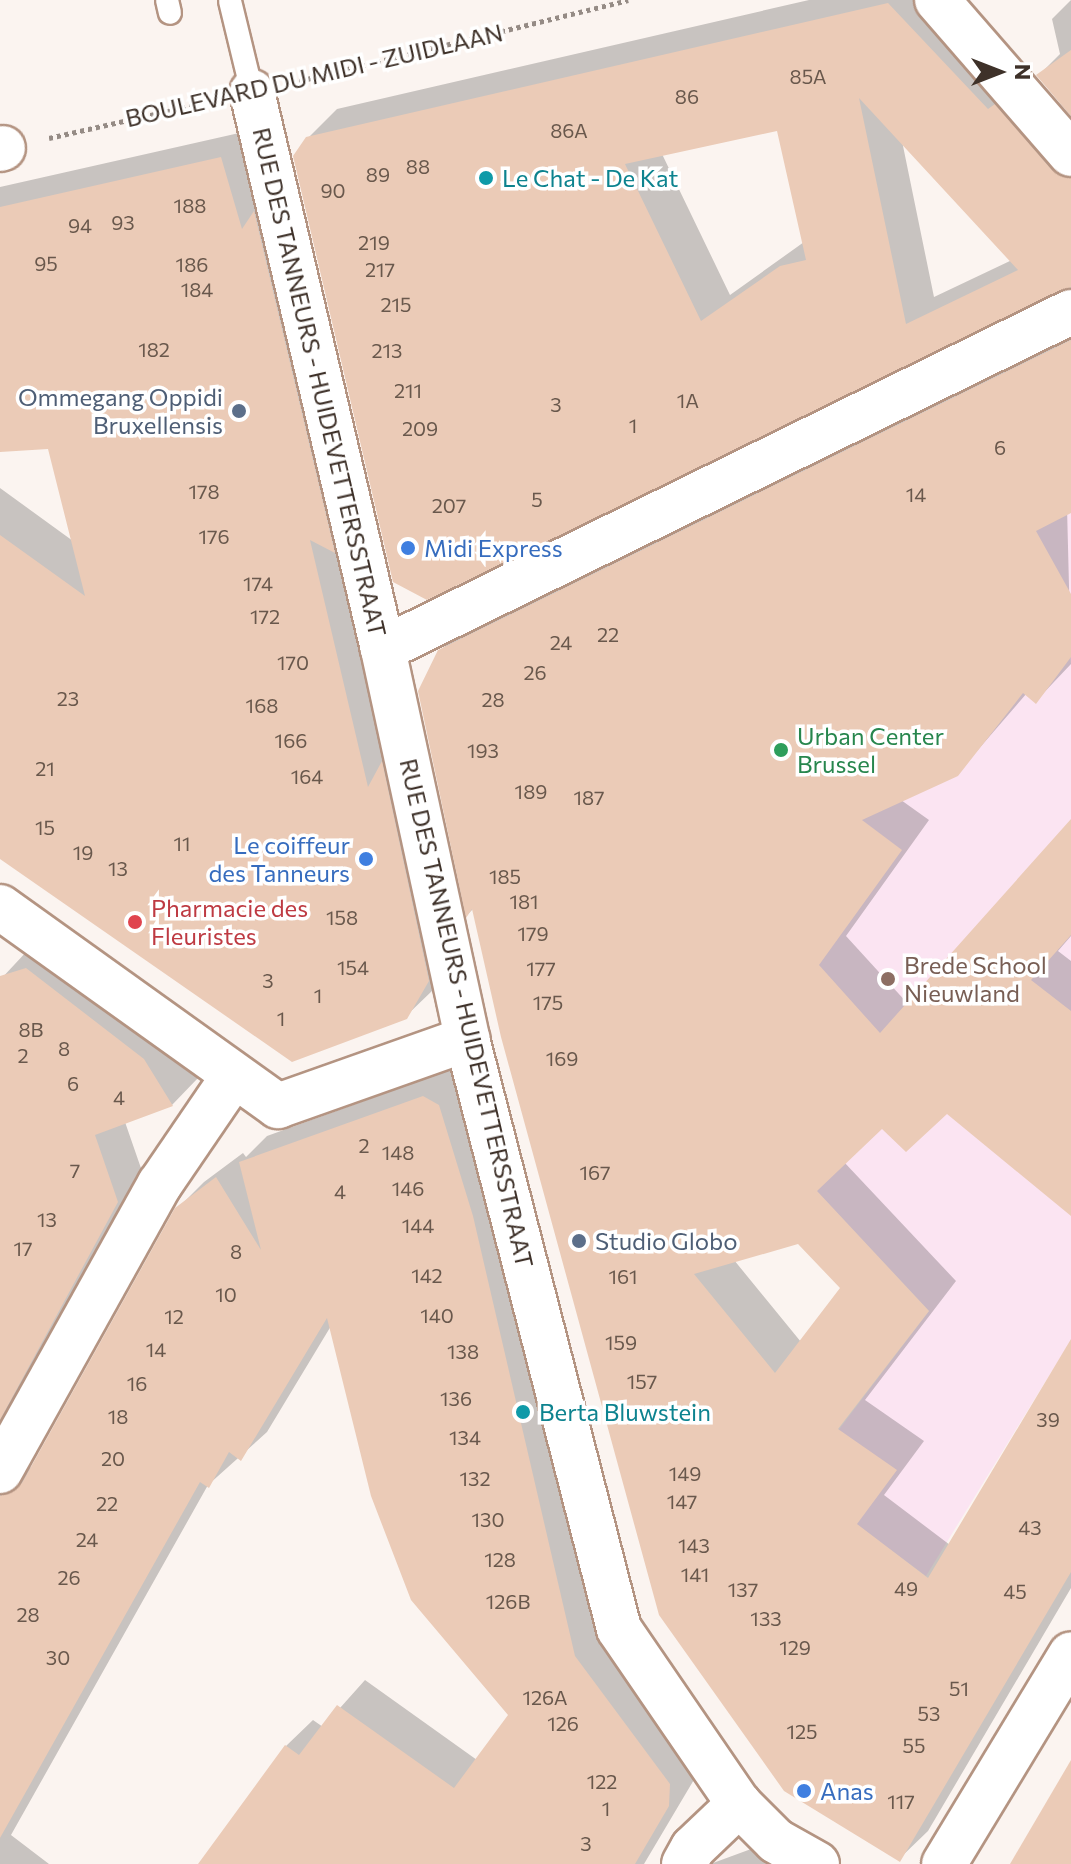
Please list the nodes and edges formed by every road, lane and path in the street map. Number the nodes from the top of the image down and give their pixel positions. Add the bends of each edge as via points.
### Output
1 (628, 0) edge
2 (937, 0) edge
3 (230, 1) edge
4 (252, 92) junction
5 (2, 148) edge
6 (1071, 154) edge
7 (1071, 312) edge
8 (383, 649) junction
9 (1, 909) edge
10 (467, 1039) junction
11 (233, 1077) junction
12 (0, 1471) edge
13 (1071, 1654) edge
14 (739, 1804) junction
15 (684, 1864) edge
16 (817, 1864) edge
17 (944, 1864) edge

1 - 4 path, BOULEVARD DU MIDI - ZUIDLAAN
2 - 6 street
3 - 4 lane
4 - 5 path, BOULEVARD DU MIDI - ZUIDLAAN
4 - 8 street, RUE DES TANNEURS - HUIDEVETTERSSTRAAT
7 - 8 street
8 - 10 street, RUE DES TANNEURS - HUIDEVETTERSSTRAAT
9 - 11 street
10 - 11 street via 278,1106
10 - 14 street, RUE DES TANNEURS - HUIDEVETTERSSTRAAT via 619,1629
11 - 12 street via 160,1184
13 - 17 street
14 - 15 street via 693,1848
14 - 16 street, RUE DES TANNEURS - HUIDEVETTERSSTRAAT via 776,1841

